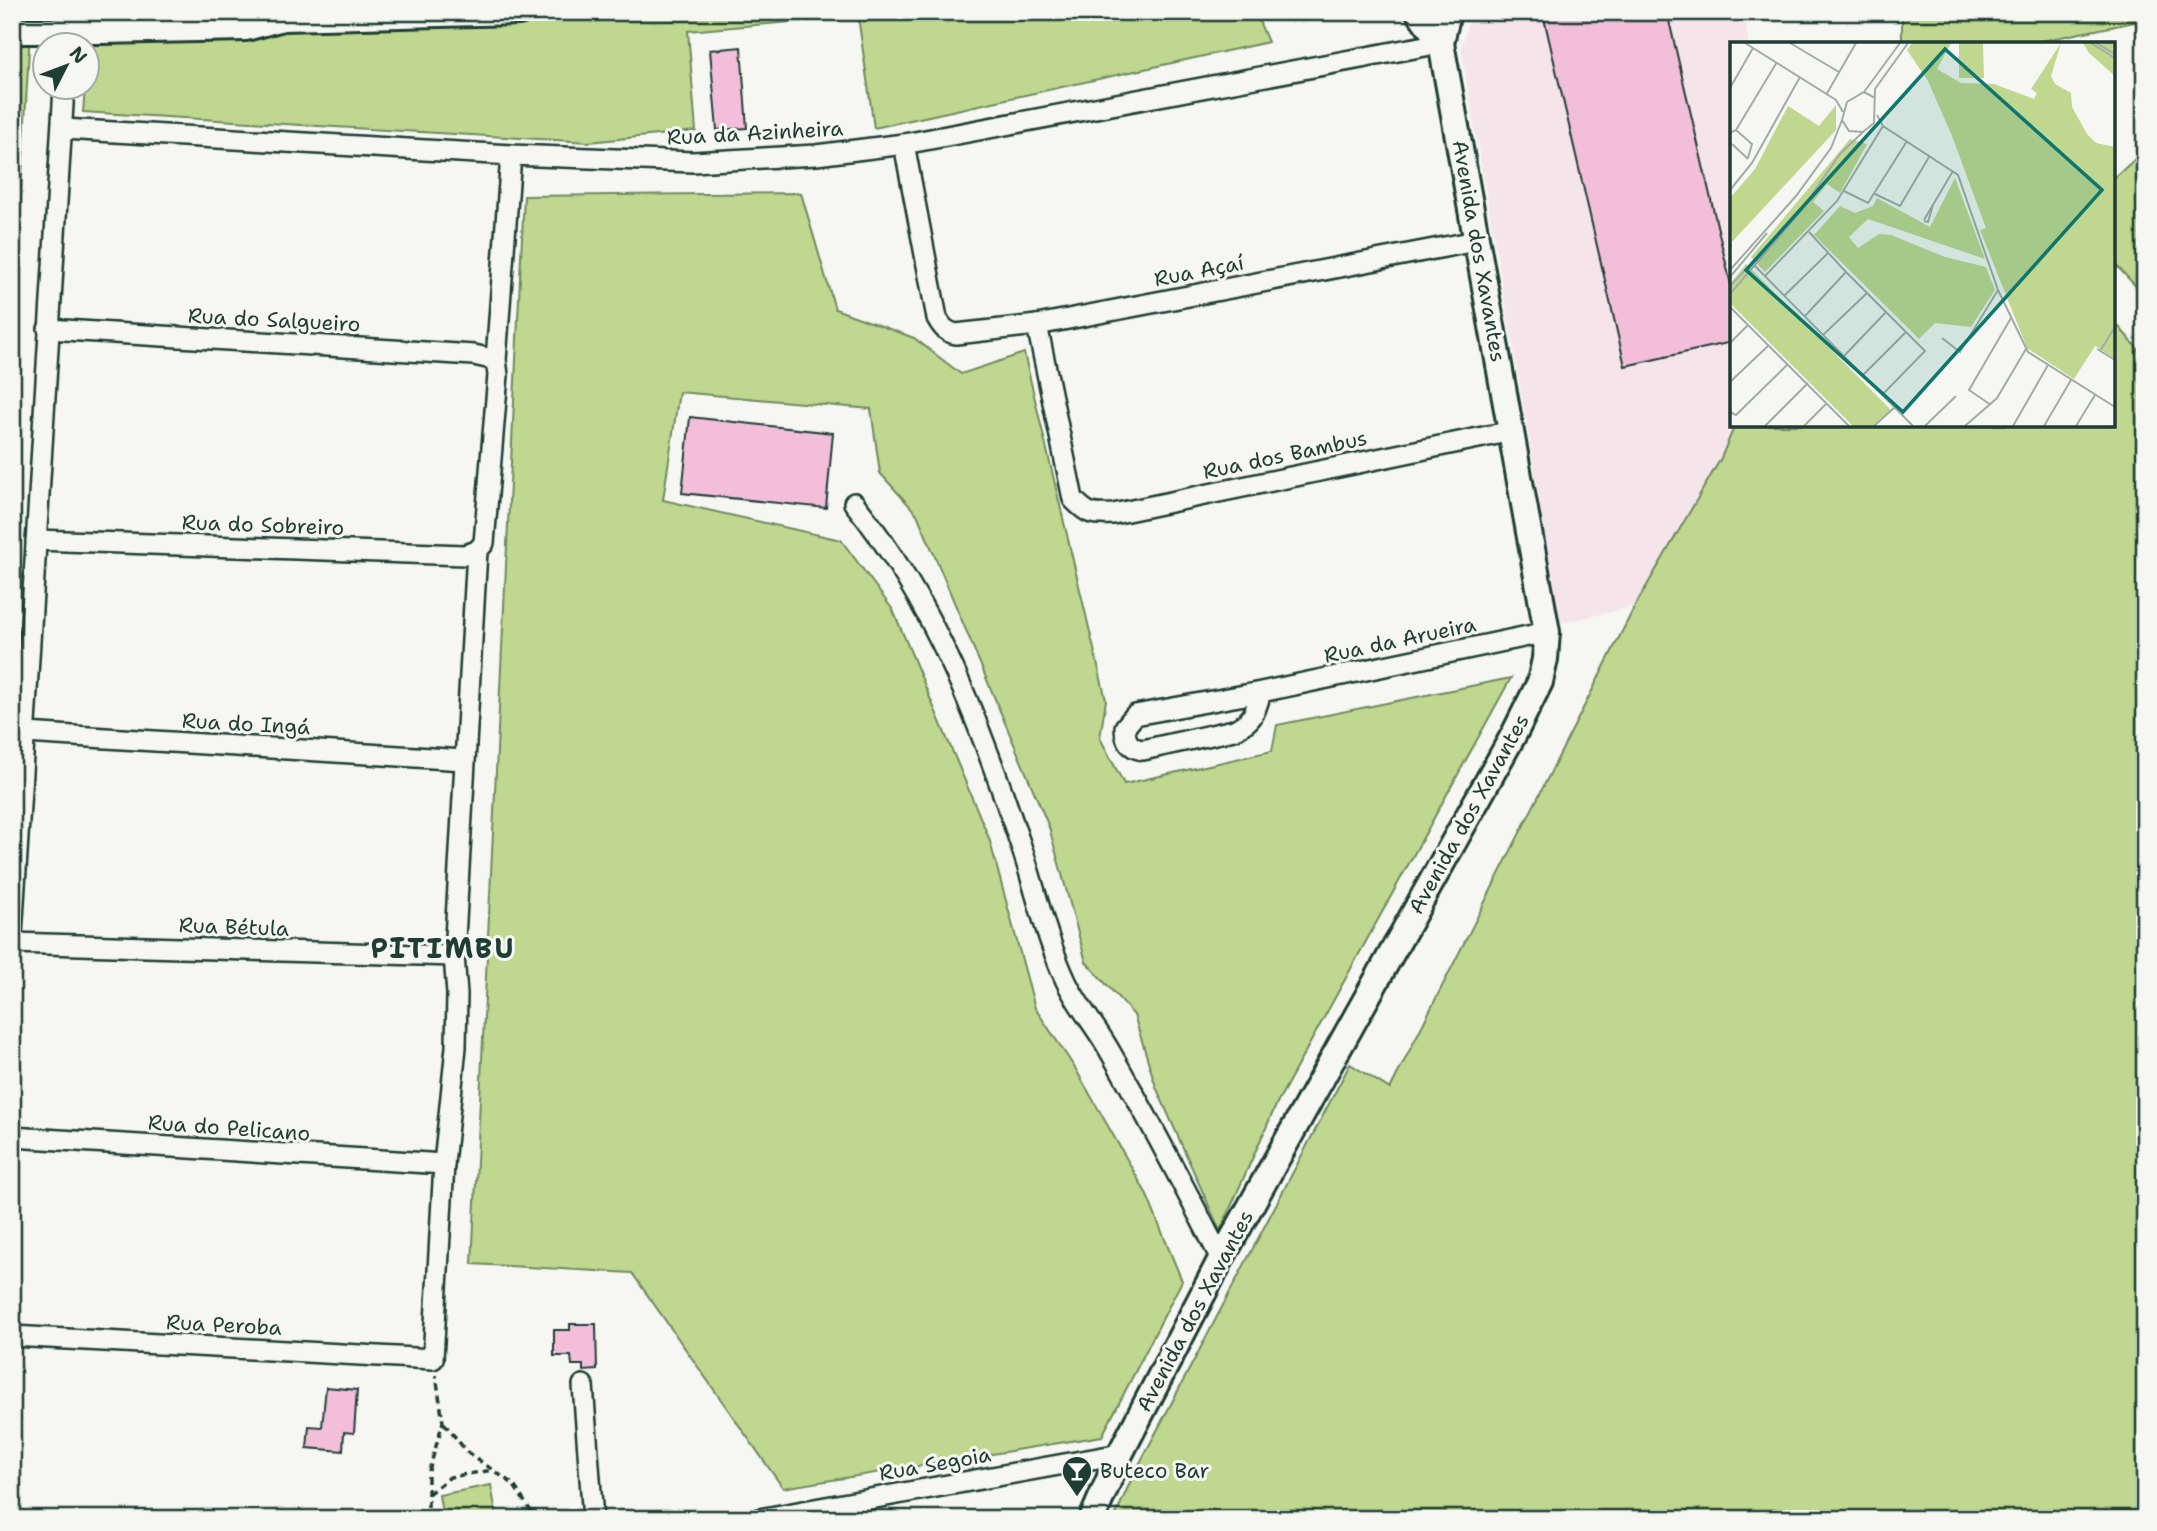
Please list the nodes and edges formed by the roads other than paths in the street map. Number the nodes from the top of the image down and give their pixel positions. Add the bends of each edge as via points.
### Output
1 (66, 12) edge
2 (519, 12) edge
3 (1419, 12) edge
4 (1447, 12) edge
5 (283, 16) edge
6 (12, 31) edge
7 (65, 32) edge
8 (1441, 43) junction
9 (64, 102) edge
10 (63, 120) junction
11 (904, 144) junction
12 (511, 155) junction
13 (1476, 241) junction
14 (1037, 325) junction
15 (48, 329) junction
16 (496, 360) junction
17 (1512, 431) junction
18 (854, 503) dead end
19 (36, 540) junction
20 (480, 547) junction
21 (1547, 632) junction
22 (1261, 692) junction
23 (25, 733) junction
24 (464, 760) junction
25 (12, 935) edge
26 (12, 943) edge
27 (454, 956) junction
28 (12, 1138) edge
29 (444, 1164) junction
30 (1221, 1259) junction
31 (12, 1336) edge
32 (583, 1385) dead end
33 (1120, 1454) junction
34 (593, 1519) edge
35 (759, 1519) edge
36 (1092, 1519) edge

1 - 7 street
2 - 5 main road
3 - 8 main road, Avenida dos Xavantes
4 - 8 main road, Avenida dos Xavantes
5 - 6 main road, bridge via 246,28
8 - 11 street, Rua da Azinheira
8 - 13 main road, Avenida dos Xavantes
9 - 10 street
10 - 12 street, Rua da Azinheira via 95,131
10 - 15 street
11 - 12 street, Rua da Azinheira via 693,162
11 - 14 street, Rua Açaí via 942,327 956,334
12 - 16 street
13 - 14 street, Rua Açaí
13 - 17 main road, Avenida dos Xavantes
14 - 17 street, Rua dos Bambus via 1073,499 1094,515
15 - 16 street, Rua do Salgueiro
15 - 19 street
16 - 20 street
17 - 21 main road, Avenida dos Xavantes
18 - 30 street via 911,583 960,681 1066,982 1107,1045
19 - 20 street, Rua do Sobreiro via 464,555
19 - 23 street
20 - 24 street
21 - 22 street, Rua da Arueira
21 - 30 main road, Avenida dos Xavantes via 1540,682 1514,734
22 - 22 street, Rua da Arueira via 1255,715 1234,730 1143,750 1128,743 1125,727 1135,715
23 - 24 street, Rua do Ingá
23 - 25 street
24 - 27 street
26 - 27 street, Rua Bétula
27 - 29 street via 456,1047
28 - 29 street, Rua do Pelicano
29 - 31 street, Rua Peroba via 433,1359
30 - 33 main road, Avenida dos Xavantes
32 - 34 street
33 - 35 street, Rua Segoia
33 - 36 main road, Avenida dos Xavantes

